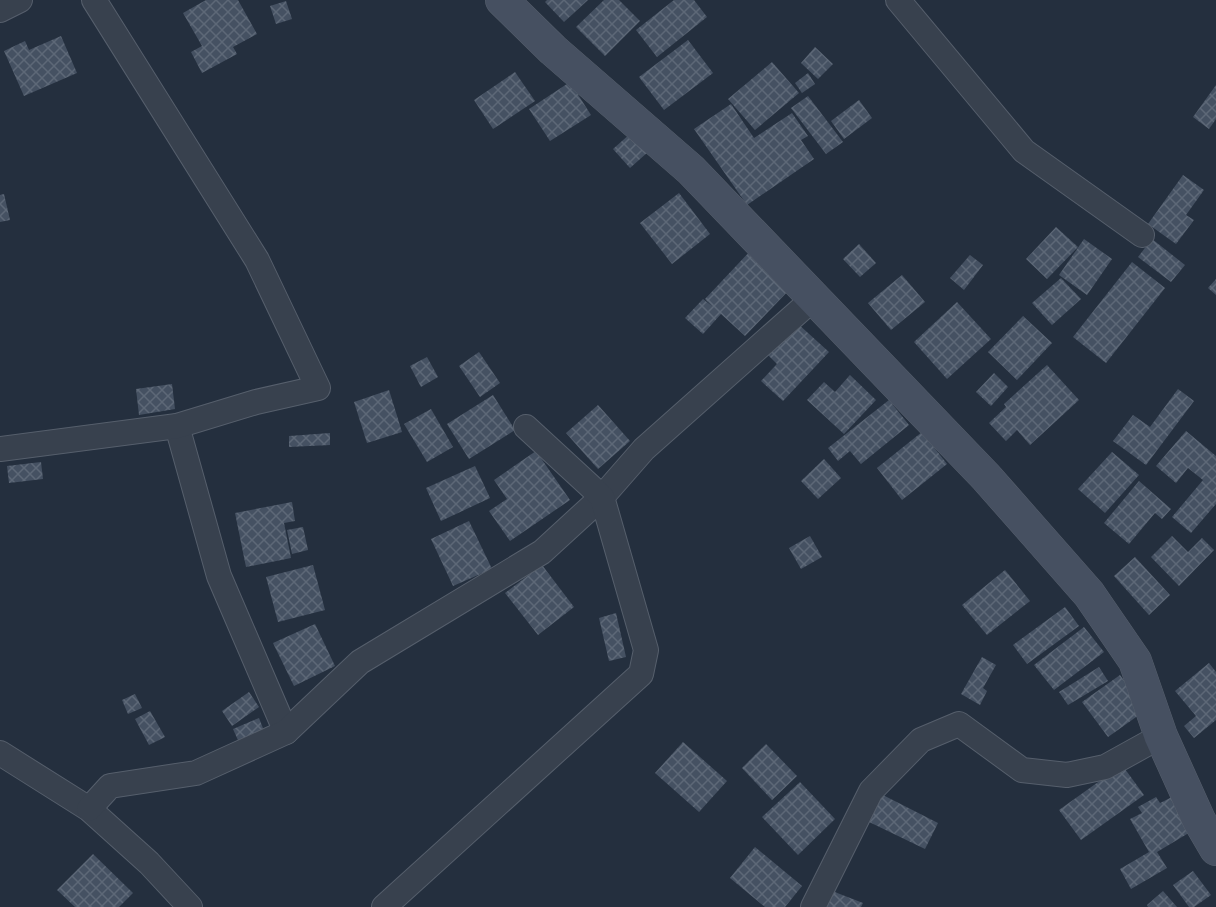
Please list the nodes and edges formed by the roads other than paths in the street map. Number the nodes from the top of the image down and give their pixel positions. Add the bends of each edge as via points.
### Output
1 (20, 0) edge
2 (94, 0) edge
3 (502, 0) edge
4 (898, 0) edge
5 (0, 10) edge
6 (1142, 235) dead end
7 (814, 298) junction
8 (177, 426) junction
9 (526, 427) dead end
10 (0, 449) edge
11 (602, 497) junction
12 (286, 732) junction
13 (1161, 736) junction
14 (0, 753) edge
15 (89, 809) junction
16 (1216, 849) edge
17 (190, 907) edge
18 (384, 907) edge
19 (813, 907) edge

1 - 5 street
2 - 8 street via 257,260 318,388
3 - 7 street via 553,50 691,170
4 - 6 street via 1024,151
7 - 11 street via 644,449
7 - 13 street via 986,477 1089,594 1135,661
8 - 10 street
8 - 12 street via 219,576
9 - 11 street
11 - 12 street via 542,552 360,662
11 - 18 street via 646,651 641,674
12 - 15 street via 196,773 110,786
13 - 16 street
13 - 19 street via 1105,767 1067,775 1022,770 959,724 921,740 871,791
14 - 15 street
15 - 17 street via 149,863

